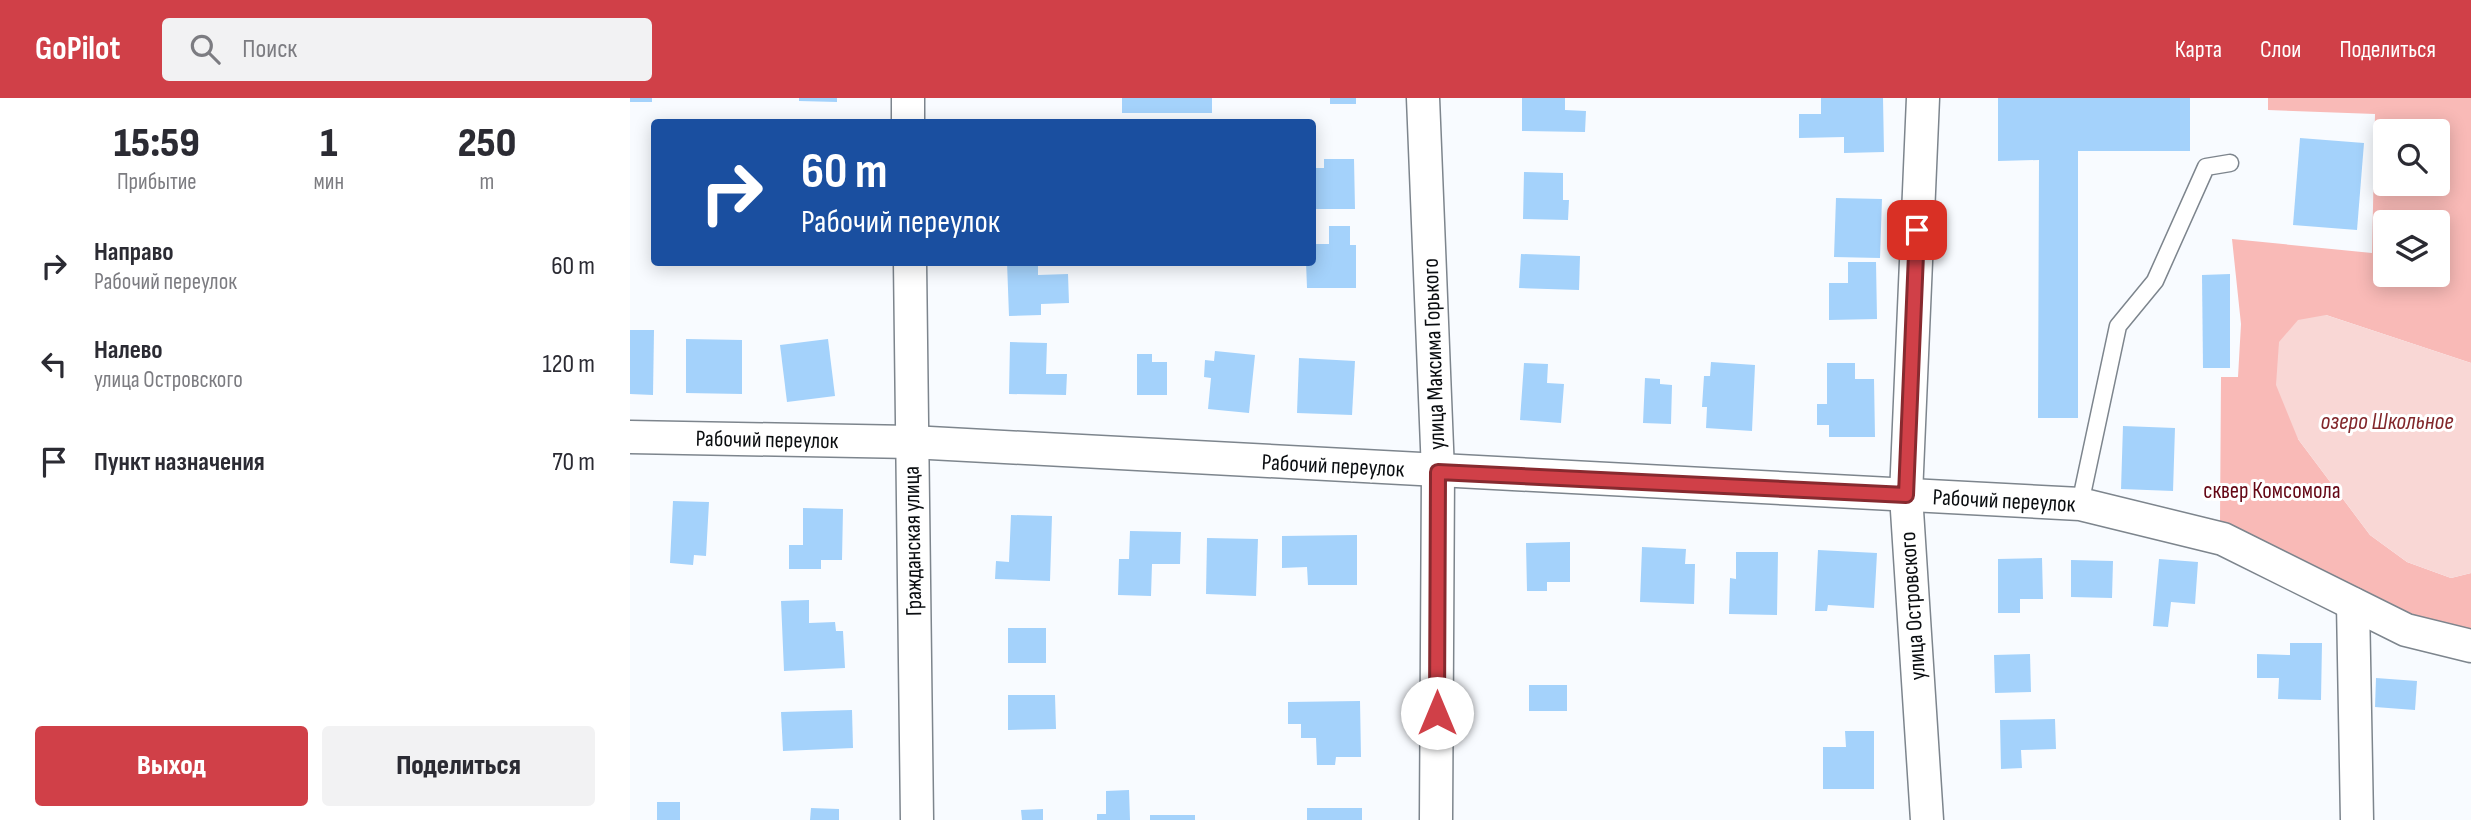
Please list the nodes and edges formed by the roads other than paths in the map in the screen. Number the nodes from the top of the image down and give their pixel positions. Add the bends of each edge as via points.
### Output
1 (908, 98) edge
2 (1423, 98) edge
3 (1923, 98) edge
4 (908, 119) edge
5 (2230, 163) dead end
6 (910, 266) edge
7 (630, 437) edge
8 (911, 442) junction
9 (1438, 472) junction
10 (1906, 495) junction
11 (2080, 504) junction
12 (2353, 604) junction
13 (2471, 646) edge
14 (917, 820) edge
15 (1436, 820) edge
16 (1927, 820) edge
17 (2357, 820) edge

1 - 4 street
2 - 9 street, улица Максима Горького
3 - 10 street, улица Островского
5 - 11 lane via 2206,167 2155,281 2118,326
6 - 8 street, Гражданская улица
7 - 8 street, Рабочий переулок
8 - 9 street, Рабочий переулок
8 - 14 street, Гражданская улица
9 - 10 street, Рабочий переулок
9 - 15 street, улица Максима Горького
10 - 11 street, Рабочий переулок
10 - 16 street, улица Островского
11 - 12 street, Рабочий переулок via 2223,539
12 - 13 street, Рабочий переулок via 2406,631
12 - 17 street

